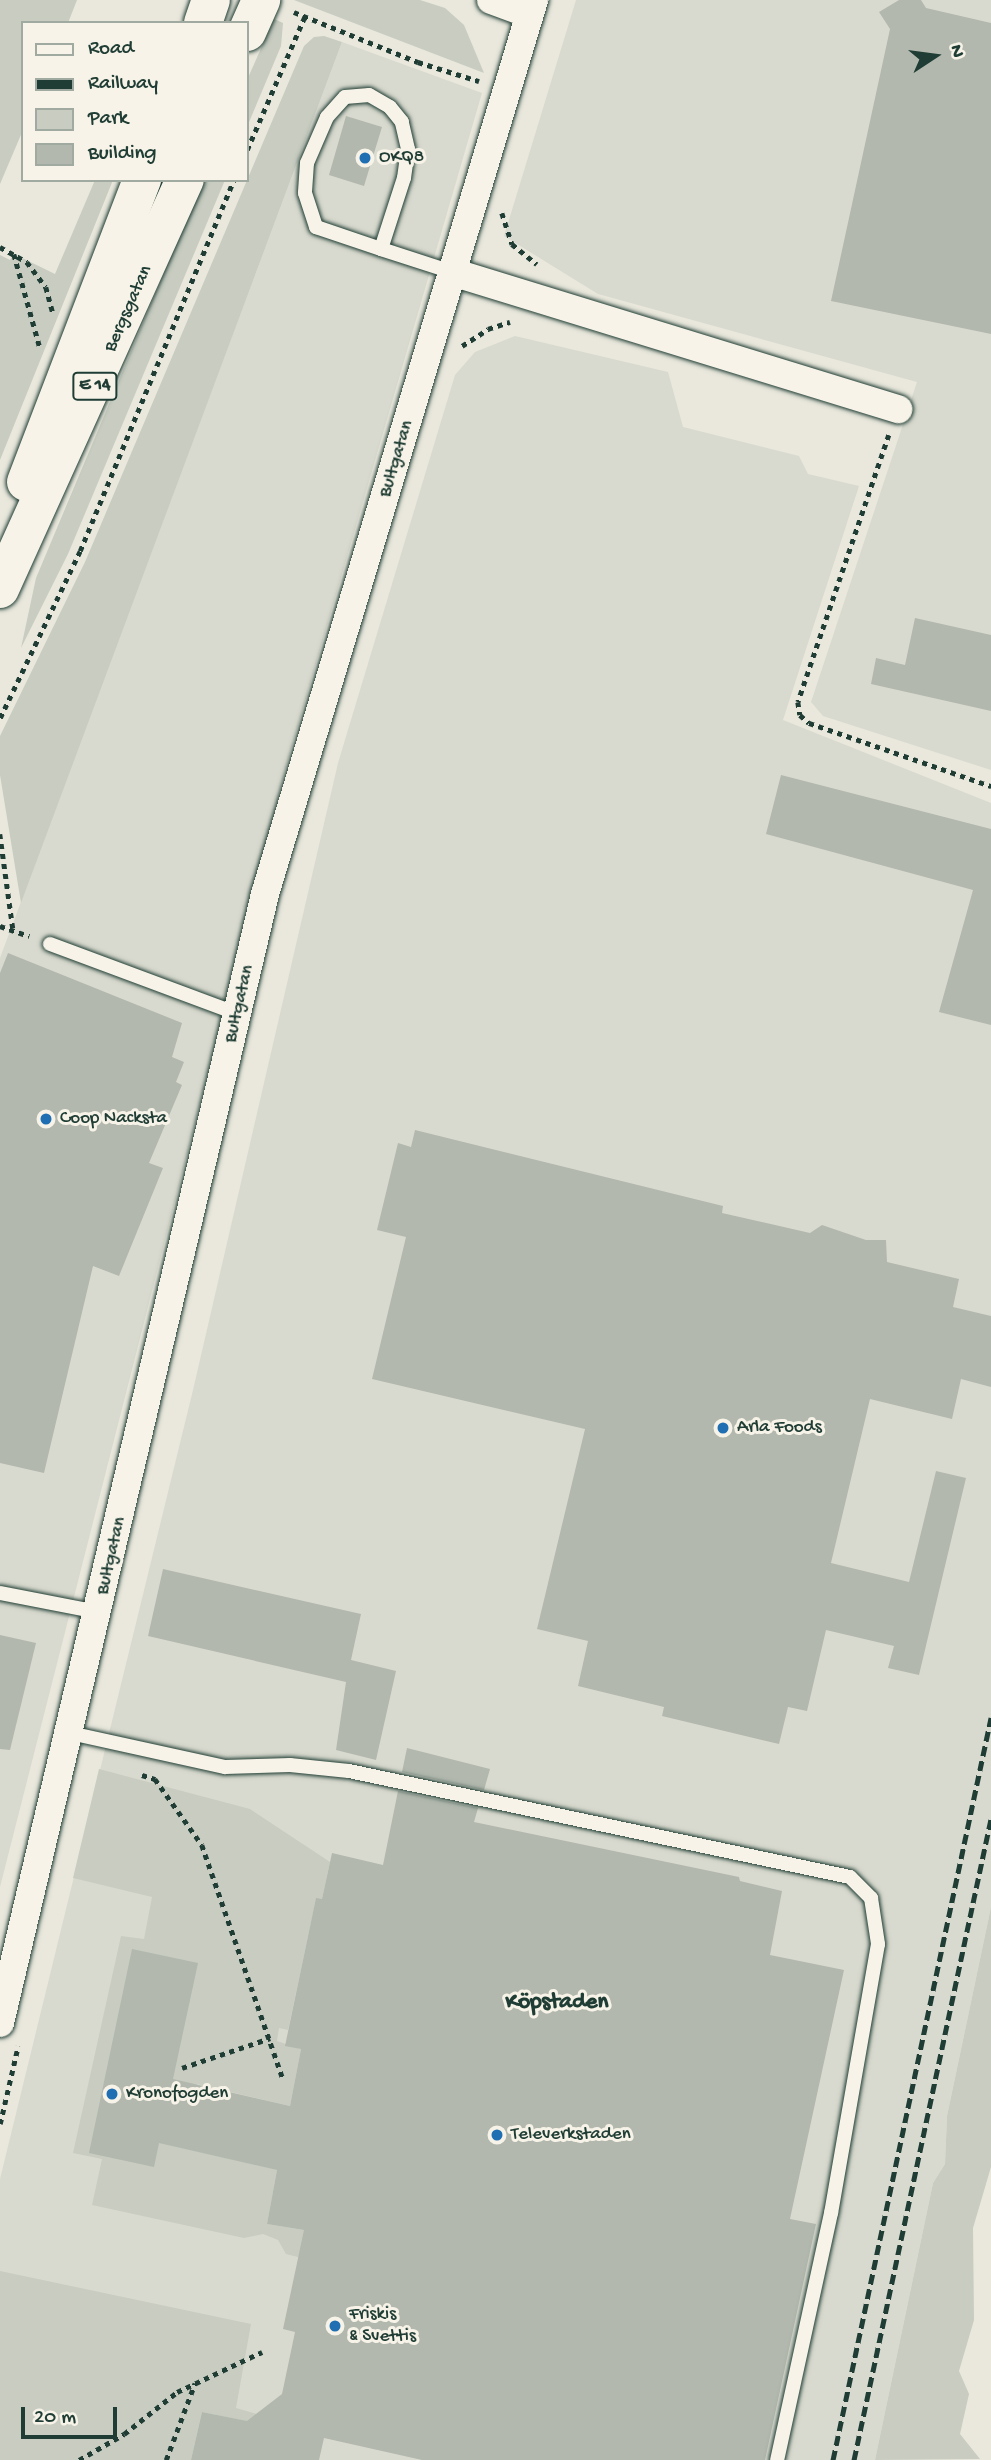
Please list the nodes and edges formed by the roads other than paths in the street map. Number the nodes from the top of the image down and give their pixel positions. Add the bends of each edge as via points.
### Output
1 (211, 0) edge
2 (260, 0) edge
3 (491, 0) edge
4 (531, 7) edge
5 (204, 21) edge
6 (248, 30) edge
7 (141, 182) edge
8 (184, 182) edge
9 (381, 249) junction
10 (452, 272) junction
11 (898, 409) road end
12 (0, 556) edge
13 (0, 589) edge
14 (50, 944) road end
15 (238, 1014) junction
16 (0, 1593) edge
17 (98, 1612) junction
18 (69, 1733) junction
19 (0, 2023) edge
20 (777, 2460) edge

1 - 5 highway
2 - 6 highway
3 - 4 street
4 - 10 street, Bultgatan
7 - 12 highway, Bergsgatan / E 14
8 - 13 highway, Bergsgatan / E 14
9 - 9 lane via 316,227 305,192 307,163 327,117 345,97 369,95 402,122 408,149 404,178
9 - 10 lane
10 - 11 street
10 - 15 street, Bultgatan via 265,894
14 - 15 lane
15 - 17 street, Bultgatan
16 - 17 lane
17 - 18 street, Bultgatan
18 - 19 street, Bultgatan
18 - 20 lane via 225,1767 290,1765 349,1772 850,1877 871,1898 878,1944 831,2213

